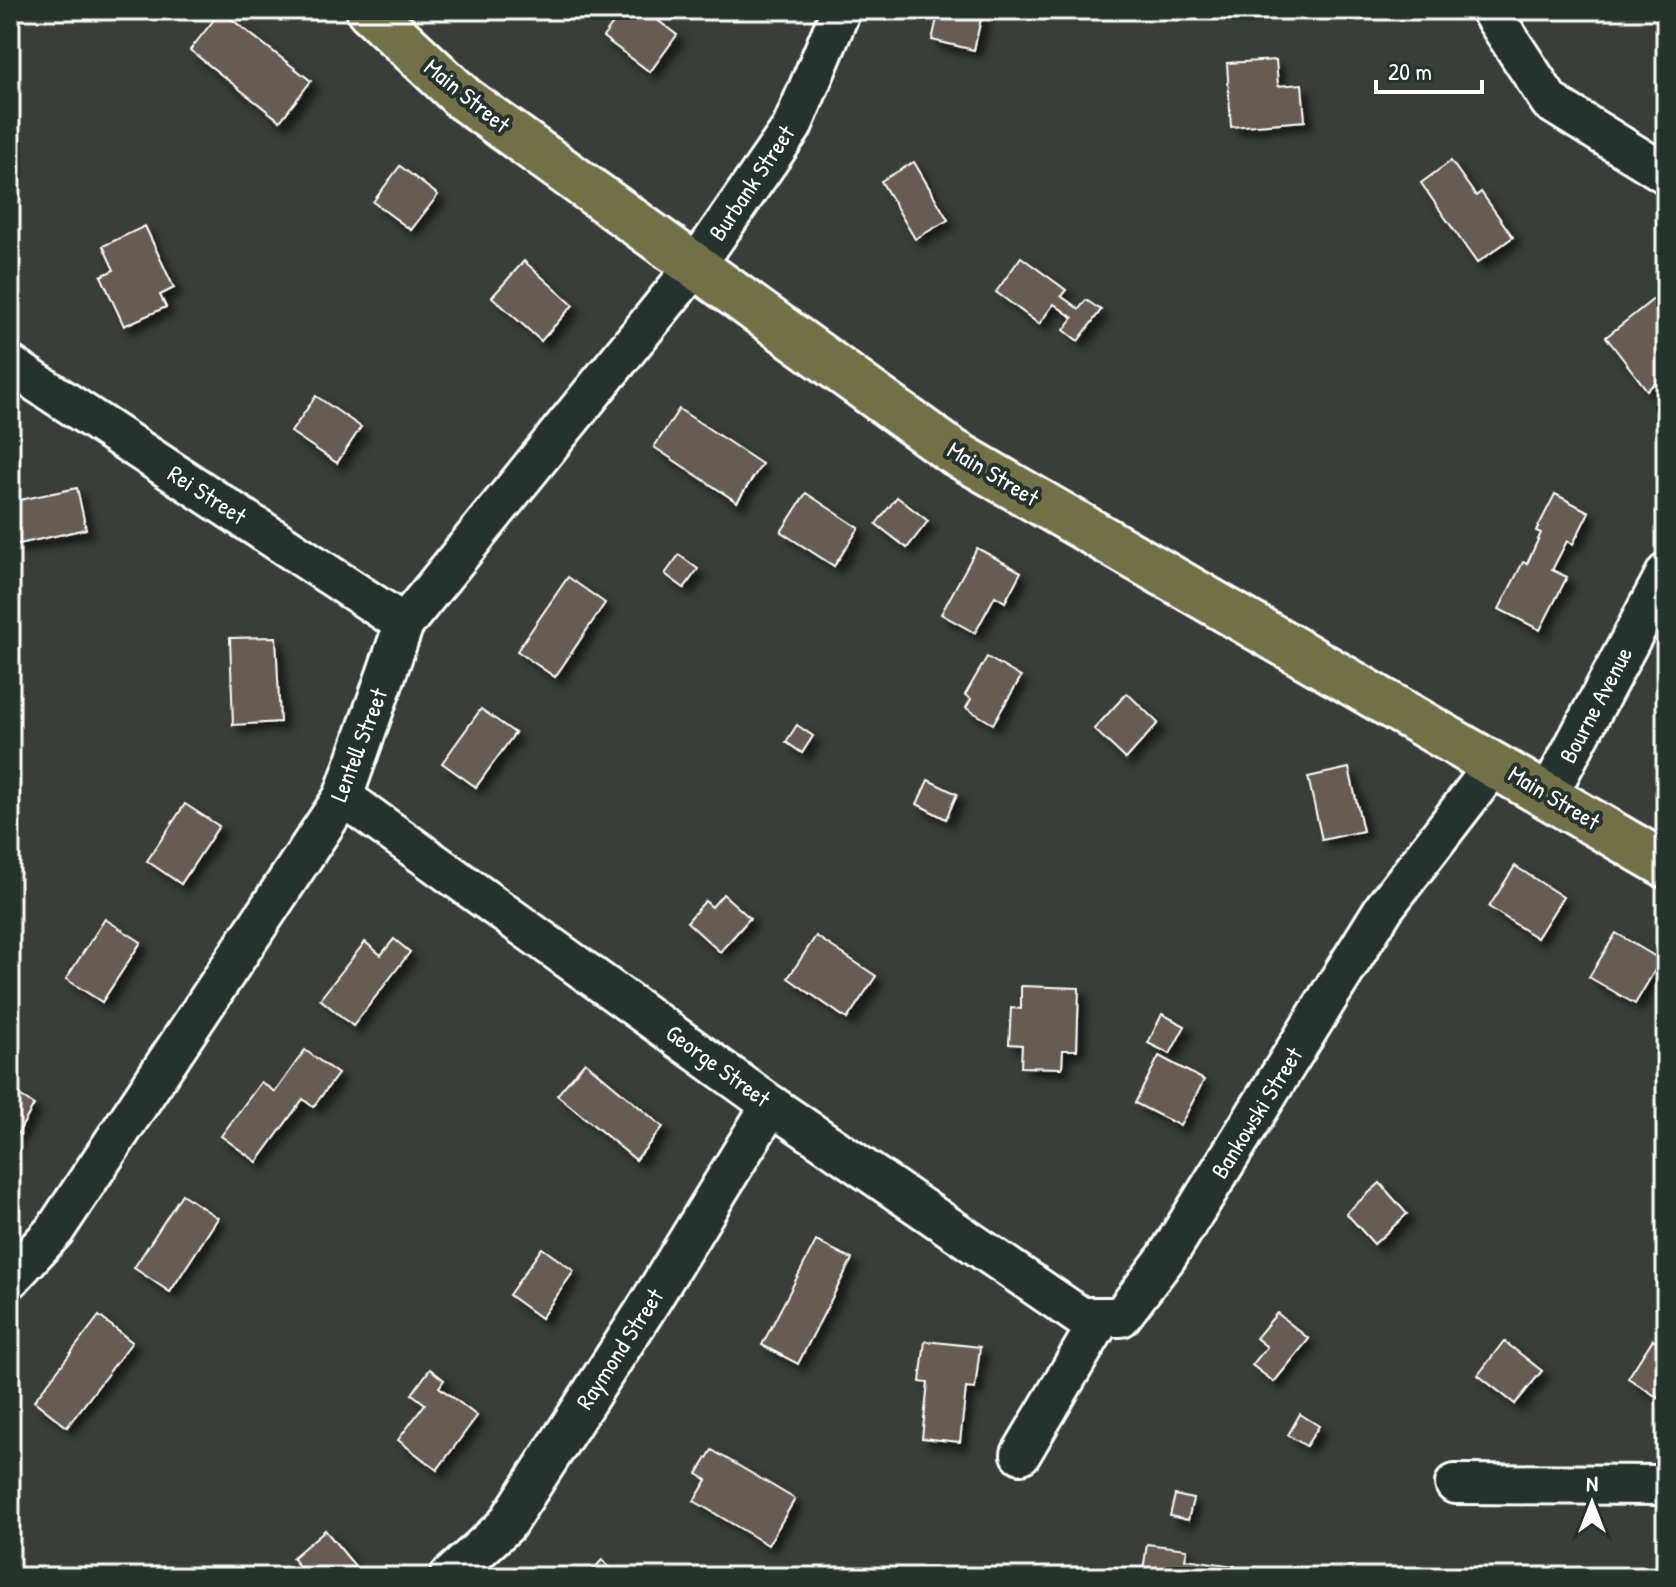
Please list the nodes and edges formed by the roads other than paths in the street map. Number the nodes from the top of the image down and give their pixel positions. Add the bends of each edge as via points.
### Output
1 (369, 10) edge
2 (841, 10) edge
3 (1490, 10) edge
4 (1666, 174) edge
5 (696, 265) junction
6 (10, 365) edge
7 (1666, 573) edge
8 (404, 624) junction
9 (1495, 764) junction
10 (1548, 795) junction
11 (343, 797) junction
12 (1666, 865) edge
13 (771, 1105) junction
14 (10, 1279) edge
15 (1102, 1317) junction
16 (1021, 1454) dead end
17 (1455, 1484) dead end
18 (1666, 1485) edge
19 (449, 1577) edge

1 - 5 main road, Main Street via 464,99
2 - 5 street, Burbank Street via 792,127
3 - 4 street via 1550,102
5 - 8 street, Lentell Street
5 - 9 main road, Main Street via 950,450
6 - 8 street, Rei Street
7 - 10 street, Bourne Avenue
8 - 11 street, Lentell Street
9 - 10 main road, Main Street
9 - 15 street, Bankowski Street via 1384,908 1166,1258 1121,1317
10 - 12 main road, Main Street
11 - 13 street, George Street
11 - 14 street, Lentell Street via 55,1230
13 - 15 street, George Street via 1081,1317
13 - 19 street, Raymond Street via 506,1525
15 - 16 street
17 - 18 street

